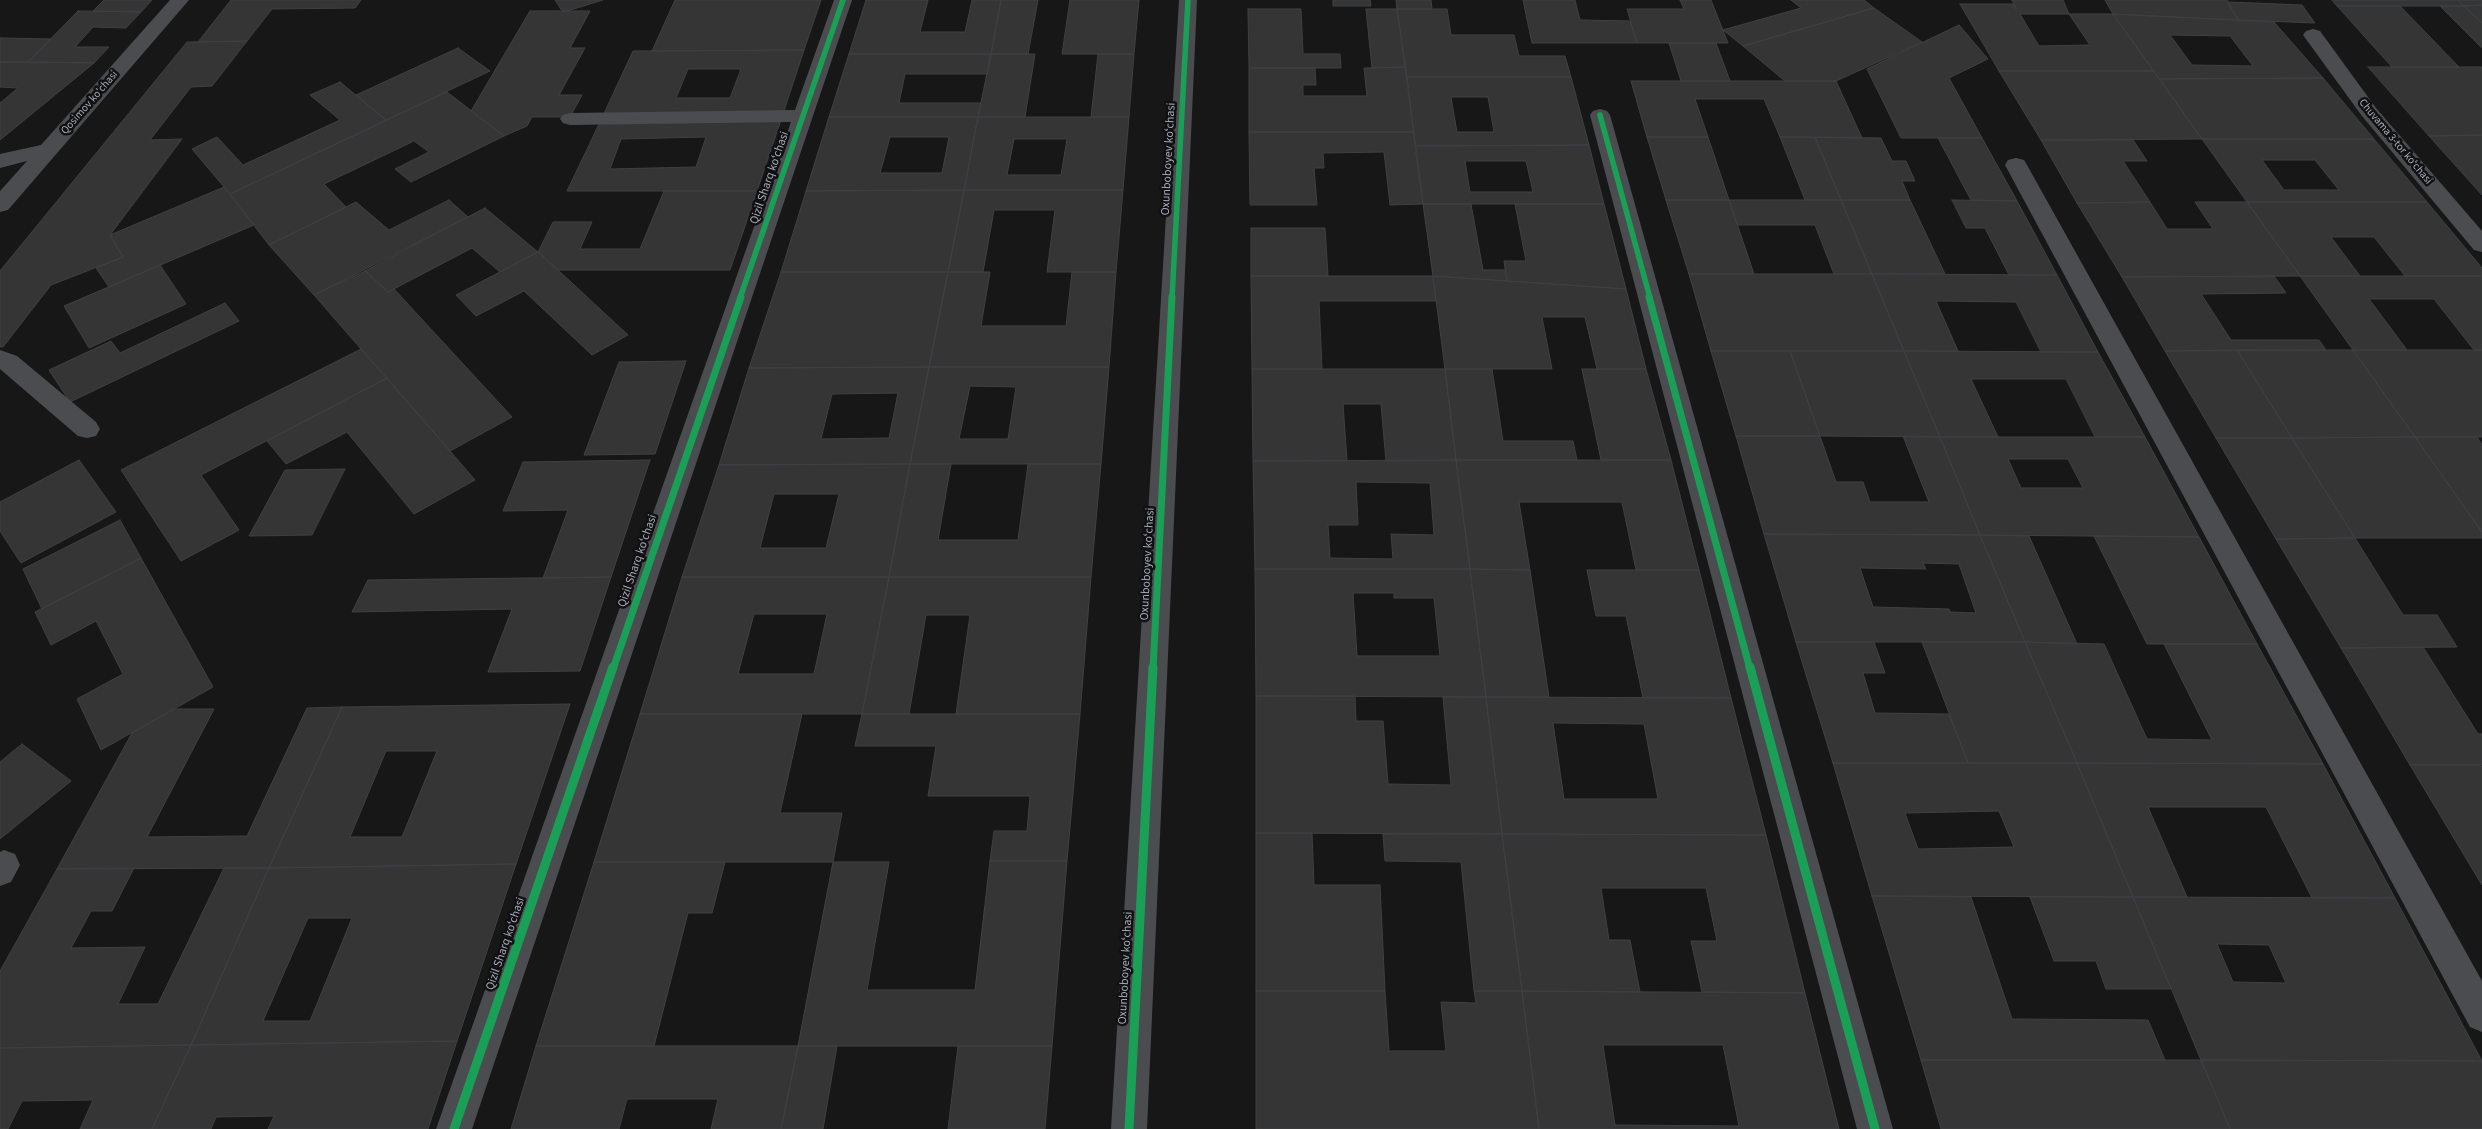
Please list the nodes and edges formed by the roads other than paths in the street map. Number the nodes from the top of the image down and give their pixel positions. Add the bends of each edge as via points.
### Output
1 (180, 0) edge
2 (843, 0) edge
3 (1188, 0) edge
4 (2313, 35) dead end
5 (1600, 115) dead end
6 (803, 116) junction
7 (570, 119) dead end
8 (48, 150) junction
9 (0, 161) edge
10 (2016, 165) dead end
11 (0, 205) edge
12 (2482, 245) edge
13 (0, 359) edge
14 (88, 429) dead end
15 (2482, 1015) edge
16 (454, 1129) edge
17 (1129, 1129) edge
18 (1875, 1129) edge

1 - 8 street, Qosimov ko'chasi
2 - 6 street, Qizil Sharq koʻchasi
3 - 17 street, Oxunboboyev koʻchasi
4 - 12 street, Chuvama 3-tor koʻchasi via 2369,112
5 - 18 street
6 - 7 street
6 - 16 street, Qizil Sharq koʻchasi
8 - 9 street
8 - 11 street, Qosimov ko'chasi
10 - 15 street
13 - 14 street via 8,362

